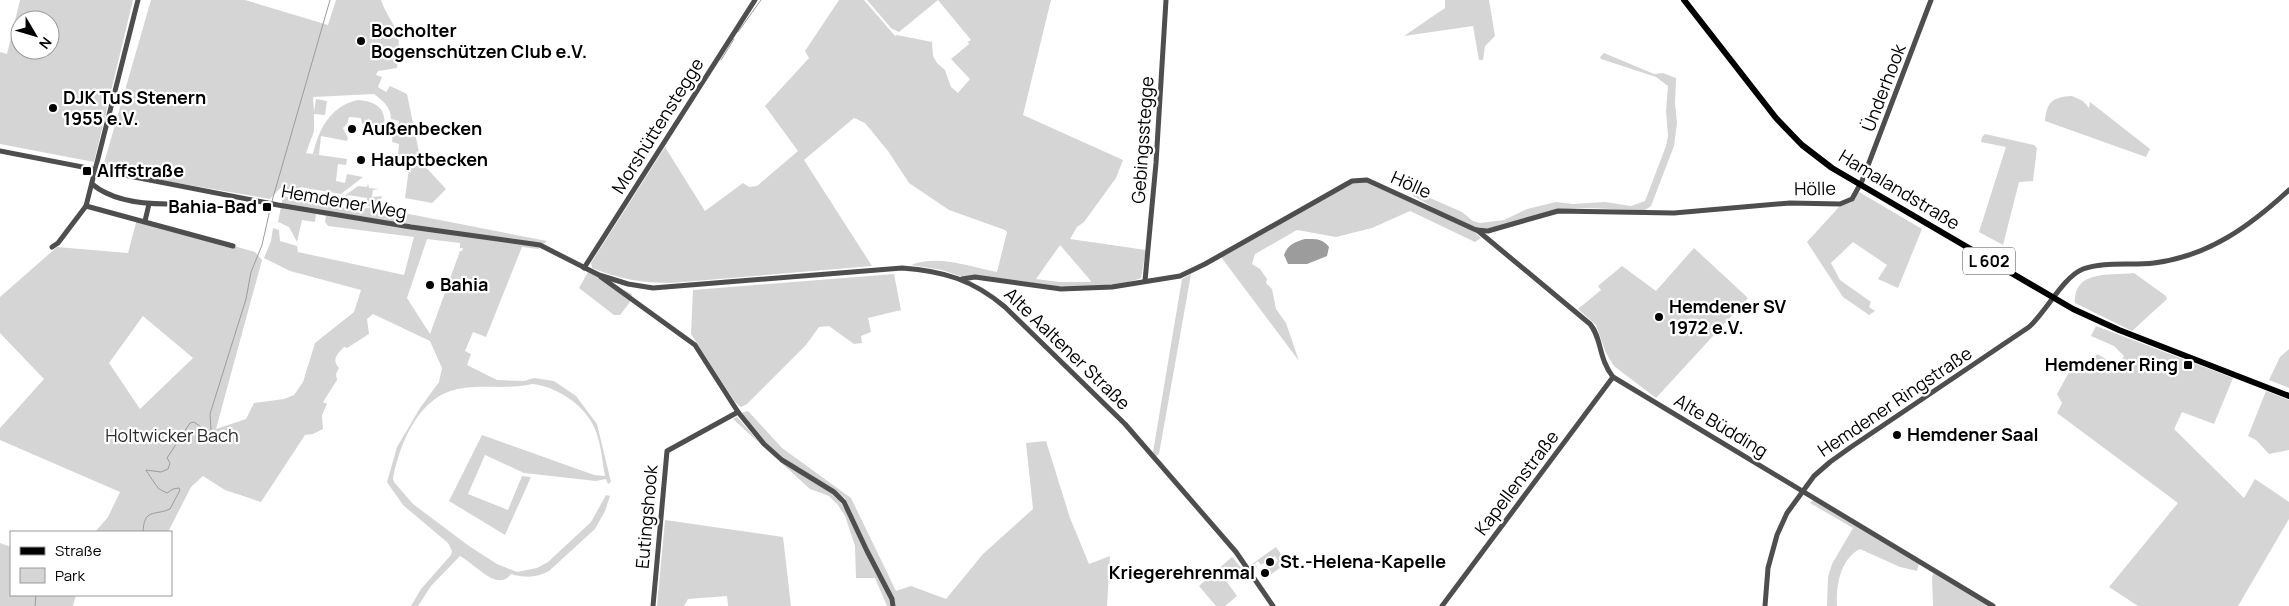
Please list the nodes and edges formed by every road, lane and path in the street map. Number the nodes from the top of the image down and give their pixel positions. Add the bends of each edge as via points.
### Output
1 (138, 0) edge
2 (755, 0) edge
3 (1166, 0) edge
4 (1684, 0) edge
5 (1931, 0) edge
6 (0, 151) edge
7 (96, 170) junction
8 (92, 184) junction
9 (1860, 185) junction
10 (2289, 190) edge
11 (149, 204) junction
12 (166, 204) dead end
13 (86, 206) junction
14 (145, 221) junction
15 (1476, 230) junction
16 (233, 246) dead end
17 (52, 247) dead end
18 (584, 268) junction
19 (599, 276) junction
20 (962, 279) junction
21 (1145, 282) junction
22 (2054, 299) junction
23 (1613, 377) junction
24 (2289, 396) edge
25 (738, 412) junction
26 (1802, 491) junction
27 (653, 606) edge
28 (893, 606) edge
29 (1273, 606) edge
30 (1442, 606) edge
31 (1765, 606) edge
32 (1992, 606) edge

1 - 7 street
2 - 18 street, Morshüttenstegge
3 - 21 street, Gebingsstegge
4 - 9 main road, Hamalandstraße / L 602 via 1788,132 1832,168
5 - 9 street, Ünderhook
6 - 7 street, Hemdener Weg
7 - 8 street
7 - 18 street, Hemdener Weg via 266,203 540,245
8 - 11 street via 107,194
8 - 13 street
9 - 15 street, Hölle via 1852,199 1840,204 1790,203 1674,213 1558,211 1488,232
9 - 22 main road, Hamalandstraße / L 602
10 - 22 street, Hemdener Ringstraße via 2256,219 2211,247 2154,263 2083,269 2069,278
11 - 12 street
11 - 14 street
13 - 14 street
13 - 17 street
14 - 16 street
15 - 21 street, Hölle via 1408,197 1360,179 1194,270
15 - 23 street via 1590,324 1605,367
18 - 19 street, Alte Aaltener Straße
19 - 20 street, Alte Aaltener Straße via 653,288 902,268
19 - 25 street via 695,345
20 - 21 street, Hölle via 975,277 1062,289
20 - 29 street, Alte Aaltener Straße via 1005,307 1125,424 1236,552
22 - 24 main road, Hamalandstraße / L 602 via 2119,330
22 - 26 street, Hemdener Ringstraße via 2028,327 1830,462
23 - 26 street, Alte Büdding
23 - 30 street, Kapellenstraße
25 - 27 street, Eutingshook via 667,451
25 - 28 street via 782,460 834,492 844,502
26 - 31 street, Hemdener Ringstraße via 1788,512 1775,542 1768,568
26 - 32 street, Alte Büdding

